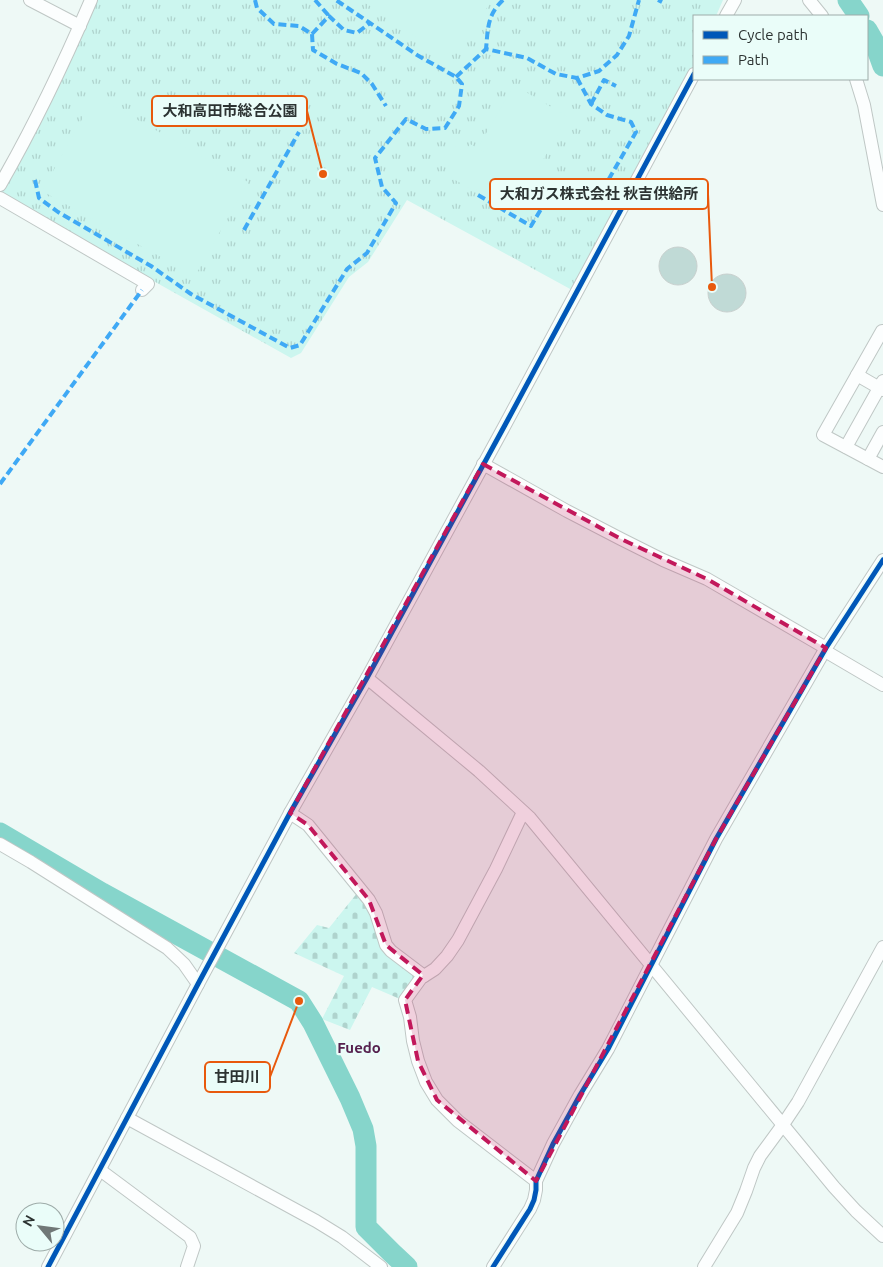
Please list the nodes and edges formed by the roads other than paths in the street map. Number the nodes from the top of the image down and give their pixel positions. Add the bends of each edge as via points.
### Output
1 (30, 0) edge
2 (91, 0) edge
3 (735, 0) edge
4 (810, 0) edge
5 (727, 15) edge
6 (821, 15) edge
7 (80, 26) junction
8 (693, 76) edge
9 (856, 80) edge
10 (0, 185) edge
11 (0, 198) edge
12 (883, 205) edge
13 (142, 290) dead end
14 (883, 332) edge
15 (857, 375) junction
16 (882, 386) edge
17 (883, 432) edge
18 (846, 447) junction
19 (868, 459) junction
20 (483, 464) junction
21 (883, 468) edge
22 (883, 560) edge
23 (825, 650) junction
24 (367, 678) junction
25 (883, 685) edge
26 (523, 812) junction
27 (290, 813) junction
28 (0, 844) edge
29 (883, 947) edge
30 (651, 965) junction
31 (424, 976) junction
32 (198, 984) junction
33 (127, 1118) junction
34 (782, 1126) junction
35 (100, 1170) junction
36 (536, 1181) junction
37 (883, 1236) edge
38 (52, 1266) edge
39 (187, 1267) edge
40 (382, 1267) edge
41 (493, 1267) edge
42 (704, 1267) edge

1 - 7 street
2 - 7 street
3 - 5 street
4 - 6 street
7 - 10 street
8 - 20 street
9 - 12 street
11 - 13 street via 148,284
14 - 15 street
15 - 16 street
15 - 18 street via 823,435
16 - 18 street
17 - 19 street
18 - 19 street
19 - 21 street
20 - 23 street via 621,539 707,579
20 - 24 street
22 - 23 street
23 - 25 street
23 - 30 street via 716,839
24 - 26 street
24 - 27 street
26 - 30 street
26 - 31 street via 458,940 448,956
27 - 31 street via 317,834 369,900 386,945
27 - 32 street
28 - 32 street via 167,948
29 - 34 street
30 - 34 street
30 - 36 street
31 - 36 street via 405,1000 418,1061 426,1082 436,1100 458,1121
32 - 33 street
33 - 35 street
33 - 40 street via 316,1221
34 - 37 street via 850,1205
34 - 42 street via 760,1156 737,1213
35 - 38 street
35 - 39 street via 190,1237 194,1246
36 - 41 street via 530,1209

